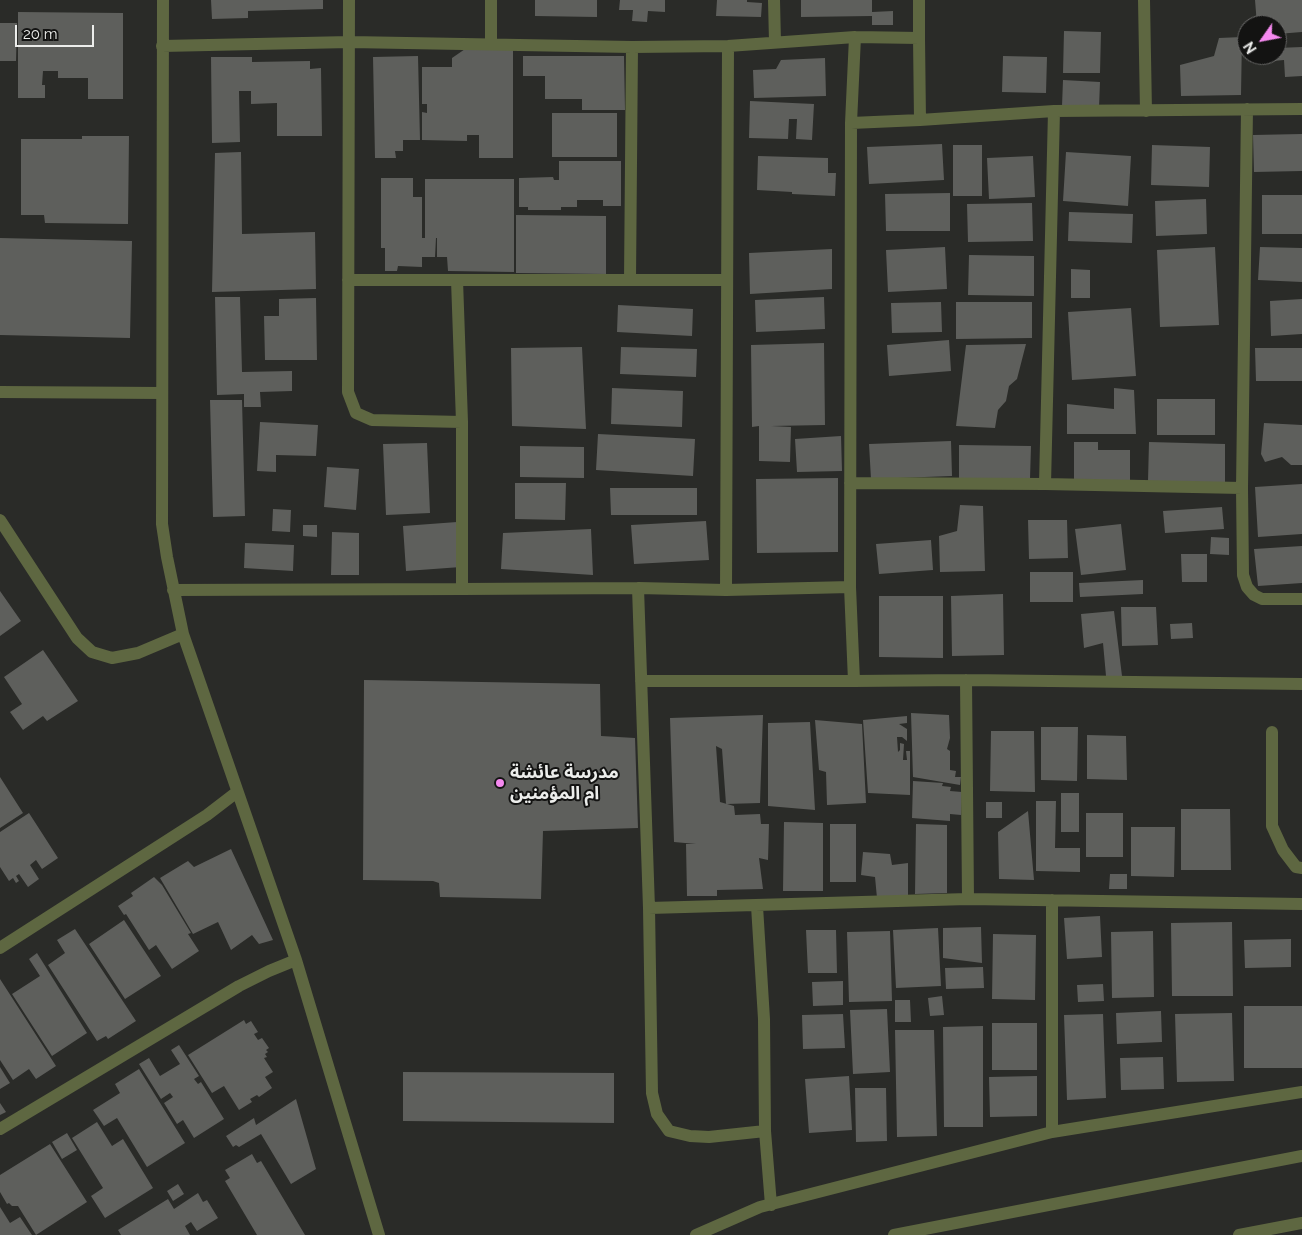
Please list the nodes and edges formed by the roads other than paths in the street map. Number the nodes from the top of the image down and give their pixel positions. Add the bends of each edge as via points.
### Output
1 (163, 0) edge
2 (350, 0) edge
3 (491, 0) edge
4 (774, 0) edge
5 (919, 0) edge
6 (1144, 0) edge
7 (856, 37) junction
8 (919, 38) junction
9 (350, 42) junction
10 (776, 42) junction
11 (491, 44) junction
12 (162, 46) junction
13 (728, 46) junction
14 (632, 47) junction
15 (1247, 109) junction
16 (1302, 109) edge
17 (1054, 111) junction
18 (1146, 111) junction
19 (920, 120) junction
20 (851, 123) junction
21 (348, 280) junction
22 (457, 280) junction
23 (630, 280) junction
24 (727, 280) junction
25 (0, 392) edge
26 (162, 393) junction
27 (462, 422) junction
28 (850, 483) junction
29 (1044, 484) junction
30 (1242, 488) junction
31 (0, 520) edge
32 (850, 587) junction
33 (638, 588) junction
34 (462, 589) junction
35 (173, 590) junction
36 (726, 590) junction
37 (1302, 599) edge
38 (183, 634) junction
39 (966, 680) junction
40 (641, 681) junction
41 (854, 681) junction
42 (1302, 684) edge
43 (1272, 732) dead end
44 (237, 792) junction
45 (1302, 868) edge
46 (968, 899) junction
47 (1052, 900) junction
48 (1302, 904) edge
49 (757, 906) junction
50 (649, 908) junction
51 (0, 948) edge
52 (296, 960) junction
53 (1302, 1092) edge
54 (0, 1129) edge
55 (765, 1131) junction
56 (1052, 1132) junction
57 (1302, 1156) edge
58 (771, 1205) junction
59 (1302, 1222) edge
60 (379, 1235) edge
61 (696, 1235) edge
62 (894, 1235) edge
63 (1239, 1235) edge

1 - 12 street
2 - 9 street
3 - 11 street
4 - 10 street
5 - 8 street
6 - 18 street
7 - 8 street
7 - 10 street
7 - 20 street
8 - 19 street
9 - 11 street
9 - 12 street
9 - 21 street
10 - 13 street
11 - 14 street
12 - 26 street
13 - 14 street
13 - 24 street
14 - 23 street
15 - 16 street
15 - 18 street
15 - 30 street
17 - 18 street
17 - 19 street
17 - 29 street
19 - 20 street
20 - 28 street
21 - 22 street
21 - 27 street via 348,392 356,413 372,420
22 - 23 street
22 - 27 street
23 - 24 street
24 - 36 street
25 - 26 street
26 - 35 street via 162,524
27 - 34 street
28 - 29 street
28 - 32 street
29 - 30 street
30 - 37 street via 1243,575 1247,587 1262,599
31 - 38 street via 77,638 92,652 112,658 138,653
32 - 36 street
32 - 41 street
33 - 34 street
33 - 36 street
33 - 40 street
34 - 35 street
35 - 38 street
38 - 44 street
39 - 41 street
39 - 42 street
39 - 46 street
40 - 41 street
40 - 50 street
43 - 45 street via 1272,826 1283,850 1296,867
44 - 51 street
44 - 52 street
46 - 47 street
46 - 49 street
47 - 48 street
47 - 56 street
49 - 50 street
49 - 55 street via 764,1019
50 - 55 street via 652,1093 657,1114 669,1131 690,1136
52 - 54 street via 239,986
52 - 60 street
53 - 56 street
55 - 58 street
56 - 58 street
57 - 62 street
58 - 61 street
59 - 63 street

